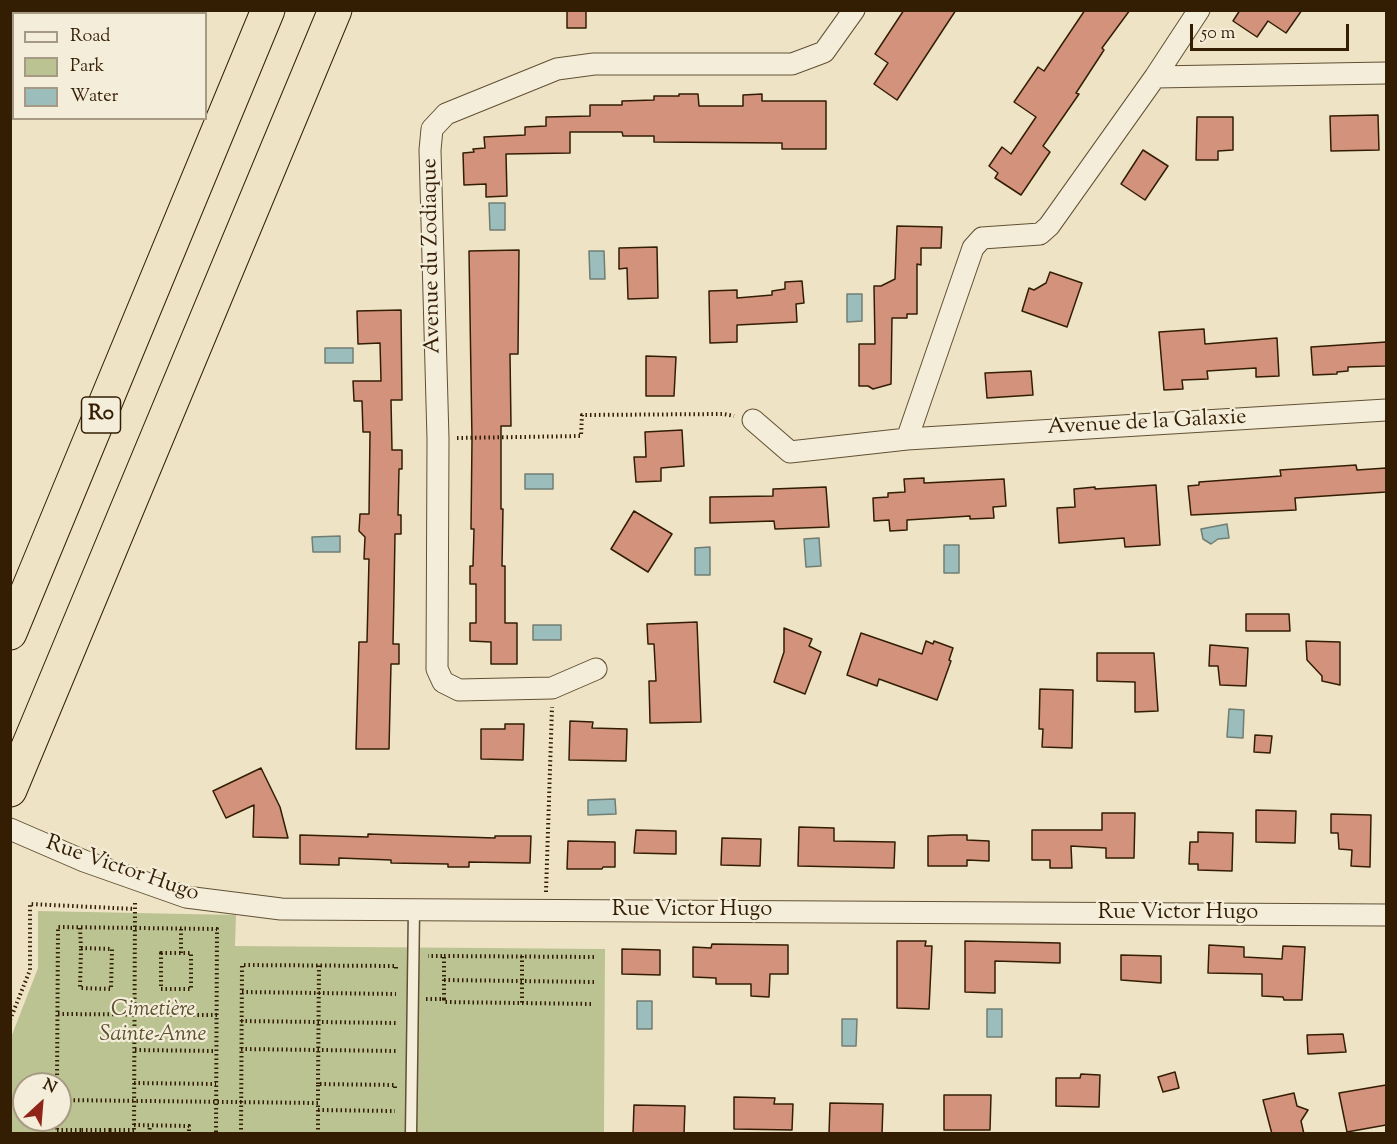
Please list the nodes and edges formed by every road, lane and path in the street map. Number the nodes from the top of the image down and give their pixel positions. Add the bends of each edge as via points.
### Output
1 (268, 10) edge
2 (335, 10) edge
3 (854, 10) edge
4 (1199, 10) edge
5 (1386, 74) edge
6 (1155, 76) junction
7 (1386, 410) edge
8 (710, 414) dead end
9 (753, 420) dead end
10 (438, 439) junction
11 (907, 439) junction
12 (10, 633) edge
13 (596, 669) dead end
14 (552, 688) junction
15 (10, 790) edge
16 (10, 829) edge
17 (136, 879) junction
18 (135, 909) junction
19 (414, 909) junction
20 (545, 910) junction
21 (1386, 915) edge
22 (80, 928) junction
23 (135, 928) junction
24 (181, 929) junction
25 (81, 948) junction
26 (181, 953) junction
27 (414, 956) junction
28 (444, 956) junction
29 (522, 956) junction
30 (594, 957) dead end
31 (319, 965) junction
32 (396, 975) dead end
33 (444, 980) junction
34 (522, 981) junction
35 (594, 982) dead end
36 (396, 985) dead end
37 (242, 992) junction
38 (318, 993) junction
39 (396, 994) junction
40 (414, 999) junction
41 (444, 999) junction
42 (522, 1003) junction
43 (396, 1004) dead end
44 (594, 1004) dead end
45 (396, 1013) dead end
46 (58, 1014) junction
47 (135, 1014) junction
48 (217, 1015) junction
49 (10, 1020) edge
50 (241, 1022) junction
51 (318, 1022) junction
52 (396, 1023) junction
53 (396, 1032) dead end
54 (396, 1041) dead end
55 (241, 1049) junction
56 (135, 1050) junction
57 (318, 1050) junction
58 (216, 1051) junction
59 (396, 1051) junction
60 (412, 1051) junction
61 (57, 1072) edge
62 (134, 1083) junction
63 (216, 1084) junction
64 (318, 1084) junction
65 (396, 1085) dead end
66 (72, 1100) edge
67 (134, 1101) junction
68 (216, 1102) junction
69 (241, 1102) junction
70 (318, 1103) junction
71 (318, 1110) junction
72 (395, 1111) dead end
73 (150, 1126) junction
74 (134, 1130) edge
75 (81, 1132) edge
76 (110, 1132) edge
77 (150, 1134) edge
78 (189, 1134) edge
79 (216, 1134) edge
80 (241, 1134) edge
81 (318, 1134) edge
82 (411, 1134) edge

1 - 12 highway, R0
2 - 15 highway
3 - 10 street, Avenue du Zodiaque via 824,52 792,64 594,64 556,69 446,114 432,129 430,150
4 - 6 street
5 - 6 street
6 - 11 street via 1049,226 1040,234 982,238 973,248
7 - 11 street, Avenue de la Galaxie
8 - 10 path via 582,414 581,436
9 - 11 street, Avenue de la Galaxie via 790,452
10 - 14 street, Avenue du Zodiaque via 437,669 443,682 459,690
13 - 14 street, Avenue du Zodiaque
14 - 20 path
16 - 17 street, Rue Victor Hugo
17 - 18 path
17 - 19 street, Rue Victor Hugo via 186,897 281,909
18 - 23 path
18 - 49 path via 30,904 30,970
19 - 20 street, Rue Victor Hugo
19 - 27 lane
20 - 21 street, Rue Victor Hugo
22 - 23 path
22 - 25 path
22 - 46 path via 58,927
23 - 24 path
23 - 47 path
24 - 26 path
24 - 48 path via 217,929
25 - 25 path via 112,949 111,989 80,988
26 - 26 path via 191,953 191,989 161,989 161,953
27 - 28 path
27 - 40 lane
28 - 29 path
28 - 33 path
29 - 30 path
29 - 34 path
31 - 32 path via 396,966
31 - 37 path via 242,965
31 - 38 path
33 - 34 path
33 - 41 path
34 - 35 path
34 - 42 path
36 - 39 path
37 - 38 path
37 - 50 path
38 - 39 path
38 - 51 path
39 - 43 path
40 - 41 path
40 - 60 lane
41 - 42 path
42 - 44 path
45 - 52 path
46 - 47 path
46 - 61 path
47 - 48 path
47 - 56 path
48 - 58 path
50 - 51 path
50 - 55 path
51 - 52 path
51 - 57 path
52 - 53 path
54 - 59 path
55 - 57 path
55 - 69 path
56 - 58 path
56 - 62 path
57 - 59 path
57 - 64 path
58 - 63 path
59 - 60 path
60 - 82 lane
62 - 63 path
62 - 67 path
63 - 68 path
64 - 65 path
64 - 70 path
66 - 67 path
67 - 68 path
67 - 74 path
68 - 69 path
68 - 79 path
69 - 70 path
69 - 80 path
70 - 71 path
71 - 72 path
71 - 81 path
73 - 74 path
73 - 77 path
73 - 78 path via 189,1126
74 - 76 path
75 - 76 path

